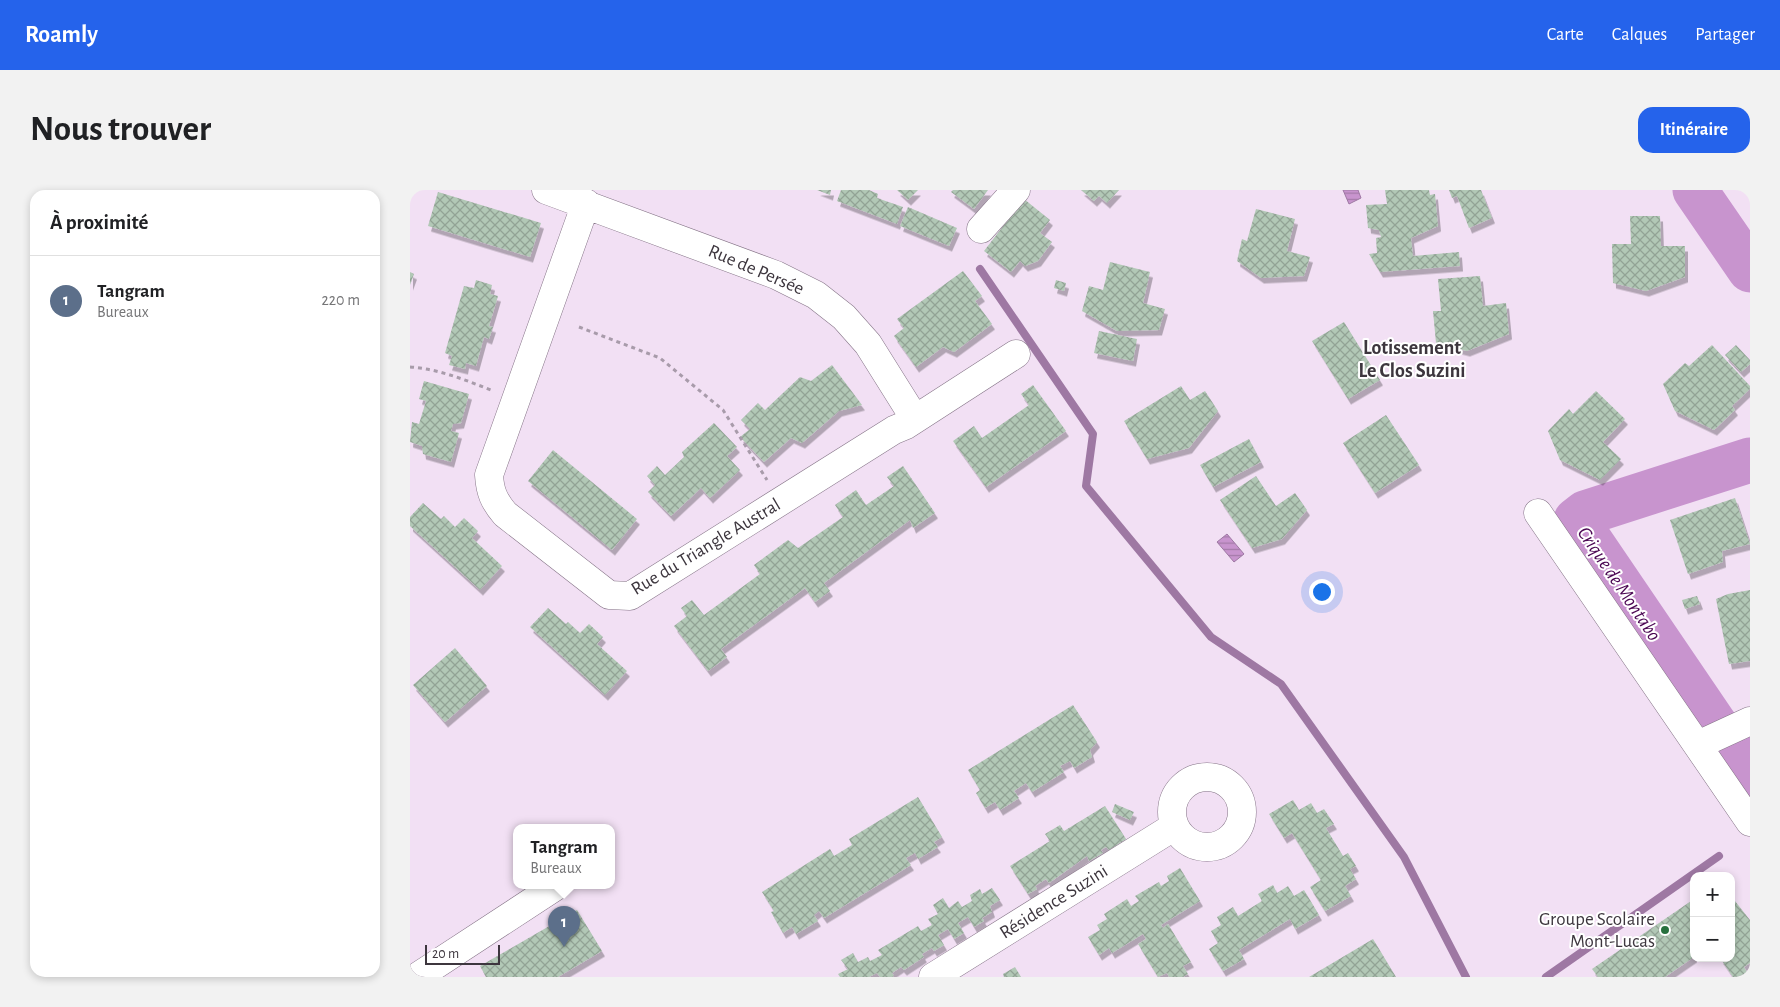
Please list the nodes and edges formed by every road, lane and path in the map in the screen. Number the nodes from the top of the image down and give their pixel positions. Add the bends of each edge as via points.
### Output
1 (546, 190) edge
2 (1016, 190) edge
3 (586, 203) junction
4 (981, 229) dead end
5 (579, 327) dead end
6 (1016, 354) dead end
7 (410, 367) edge
8 (499, 393) dead end
9 (915, 419) junction
10 (770, 484) dead end
11 (1538, 513) dead end
12 (1741, 724) edge
13 (1698, 745) junction
14 (1750, 822) edge
15 (1175, 826) dead end
16 (551, 889) edge
17 (417, 977) edge
18 (933, 977) edge

1 - 3 street, Rue de Persée
2 - 4 street
3 - 9 street, Rue de Persée via 776,275 816,295 844,317 868,344
3 - 9 street, Rue du Triangle Austral via 489,475 492,496 505,514 610,595 630,596
5 - 10 path via 660,358 723,410
6 - 9 street, Rue du Triangle Austral
7 - 8 path via 456,377
11 - 13 street
12 - 13 street
13 - 14 street
15 - 18 street, Résidence Suzini
16 - 17 street

